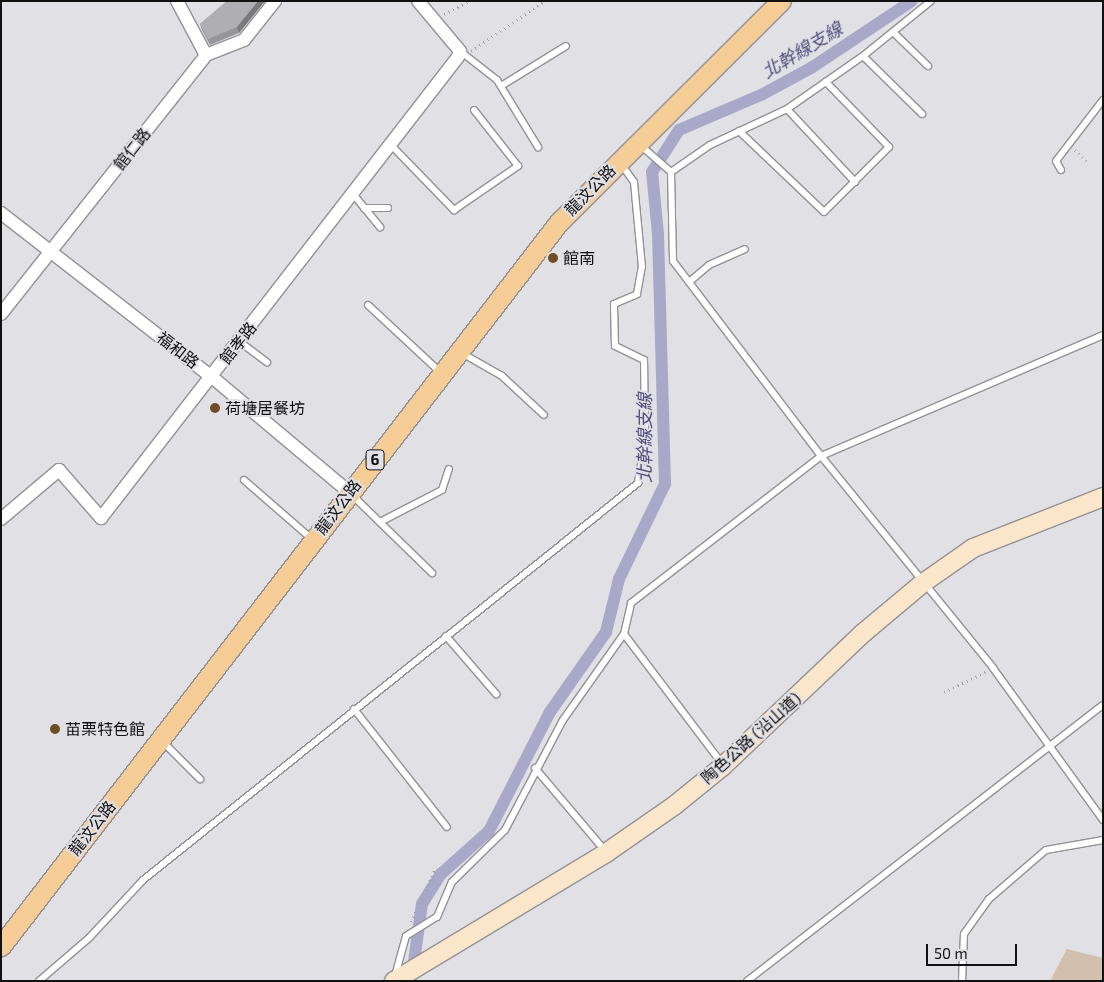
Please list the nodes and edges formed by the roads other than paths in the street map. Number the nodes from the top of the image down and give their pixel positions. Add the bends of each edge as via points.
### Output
1 (177, 1) edge
2 (275, 1) edge
3 (418, 1) edge
4 (781, 1) edge
5 (932, 1) edge
6 (893, 32) junction
7 (566, 46) dead end
8 (206, 55) junction
9 (461, 55) junction
10 (863, 56) junction
11 (928, 66) dead end
12 (826, 82) junction
13 (501, 86) junction
14 (1103, 100) edge
15 (787, 109) junction
16 (474, 110) dead end
17 (922, 114) dead end
18 (739, 131) junction
19 (637, 143) junction
20 (390, 145) junction
21 (538, 148) dead end
22 (619, 161) junction
23 (1061, 170) dead end
24 (670, 172) junction
25 (854, 182) junction
26 (353, 194) junction
27 (364, 208) junction
28 (388, 208) dead end
29 (1, 213) edge
30 (380, 227) dead end
31 (745, 249) dead end
32 (52, 252) junction
33 (689, 282) junction
34 (368, 304) dead end
35 (1, 314) edge
36 (1103, 335) edge
37 (240, 342) junction
38 (459, 351) junction
39 (267, 362) dead end
40 (442, 374) junction
41 (212, 377) junction
42 (544, 415) dead end
43 (821, 456) junction
44 (448, 469) dead end
45 (244, 480) dead end
46 (350, 493) junction
47 (1103, 497) edge
48 (1, 519) edge
49 (380, 522) junction
50 (313, 540) junction
51 (432, 573) dead end
52 (923, 583) junction
53 (624, 634) junction
54 (446, 636) junction
55 (496, 694) dead end
56 (1103, 705) edge
57 (354, 709) junction
58 (160, 740) junction
59 (1050, 746) junction
60 (723, 766) junction
61 (535, 768) junction
62 (200, 779) dead end
63 (1103, 820) edge
64 (447, 827) dead end
65 (1103, 840) edge
66 (606, 853) junction
67 (1, 946) edge
68 (39, 981) edge
69 (394, 981) edge
70 (747, 981) edge
71 (962, 981) edge

1 - 8 street
2 - 8 street via 244,40
3 - 9 street
4 - 19 main road, 龍汶公路 / 6
5 - 6 lane
6 - 10 lane
6 - 11 lane
7 - 13 lane
8 - 32 street, 館仁路
9 - 13 lane
9 - 20 street, 館孝路
10 - 12 lane
10 - 17 lane
12 - 15 lane
12 - 25 lane via 889,147
13 - 21 lane
14 - 23 lane via 1056,161
15 - 18 lane
15 - 25 lane
16 - 20 lane via 518,166 454,210
18 - 24 lane via 710,145
18 - 25 lane via 824,212
19 - 22 main road, 龍汶公路 / 6
19 - 24 lane
20 - 26 street, 館孝路
22 - 38 main road, 龍汶公路 / 6 via 558,222
22 - 54 lane via 634,182 642,266 637,294 614,304 615,346 644,360 645,438 638,483
24 - 33 lane via 673,261
26 - 27 lane
26 - 37 street, 館孝路
27 - 28 lane
27 - 30 lane
29 - 32 street, 福和路
31 - 33 lane via 709,265
32 - 35 street, 館仁路
32 - 41 street, 福和路
33 - 43 lane
34 - 40 lane
36 - 43 lane
37 - 39 lane
37 - 41 street, 館孝路
38 - 40 main road, 龍汶公路 / 6
38 - 42 lane via 502,376
40 - 46 main road, 龍汶公路 / 6
41 - 46 street, 福和路
41 - 48 street, 館孝路 via 101,518 59,470
43 - 52 lane
43 - 53 lane via 631,603
44 - 49 lane via 442,490
45 - 50 lane
46 - 49 lane
46 - 50 main road, 龍汶公路 / 6
47 - 52 main road, 陶色公路 (沿山道) via 974,548
49 - 51 lane
50 - 58 main road, 龍汶公路 / 6
52 - 59 lane via 993,668
52 - 60 main road, 陶色公路 (沿山道) via 862,634
53 - 60 lane
53 - 61 lane via 563,720
54 - 55 lane
54 - 57 lane
56 - 59 lane
57 - 64 lane
57 - 68 lane via 142,880 89,938
58 - 62 lane
58 - 67 main road, 龍汶公路 / 6
59 - 63 lane
59 - 70 lane
60 - 66 main road, 陶色公路 (沿山道)
61 - 66 lane
61 - 69 lane via 506,830 452,882 437,917 407,935
65 - 71 lane via 1046,850 989,899 964,934
66 - 69 main road, 陶色公路 (沿山道)

